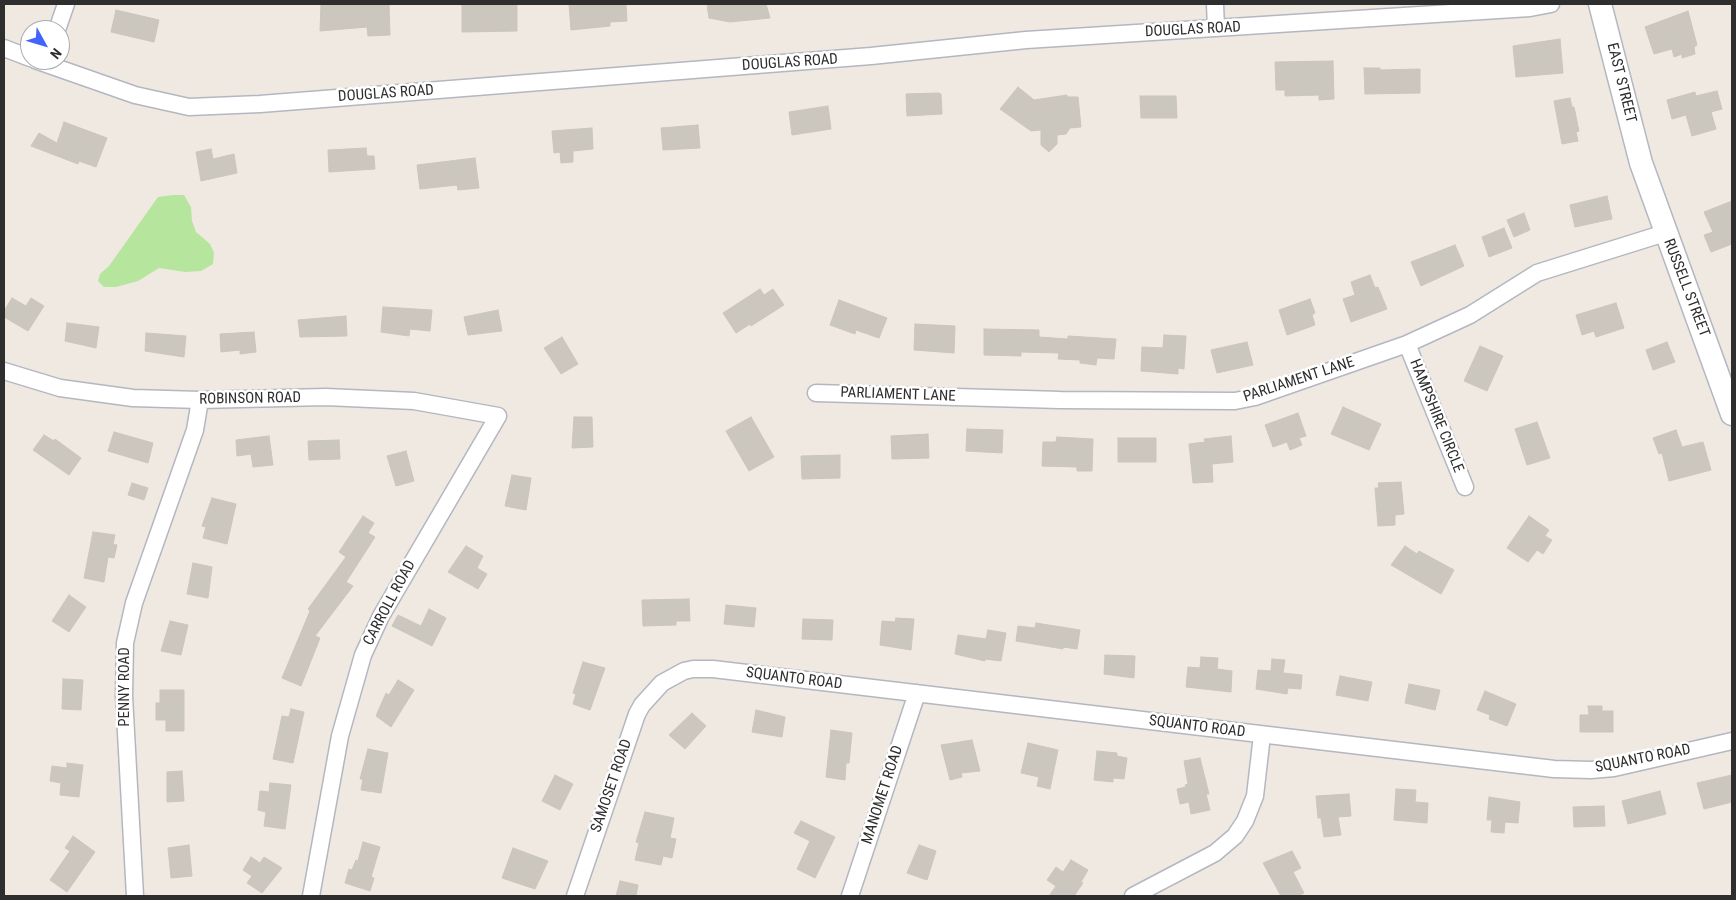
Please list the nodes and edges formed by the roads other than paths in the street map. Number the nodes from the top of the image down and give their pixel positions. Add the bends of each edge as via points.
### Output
1 (66, 4) edge
2 (1215, 4) edge
3 (1551, 4) edge
4 (1600, 4) edge
5 (60, 20) edge
6 (1216, 28) junction
7 (4, 48) edge
8 (20, 54) edge
9 (65, 70) edge
10 (1641, 163) joint
11 (1665, 233) junction
12 (1407, 344) junction
13 (4, 370) edge
14 (1725, 370) edge
15 (816, 393) dead end
16 (200, 400) junction
17 (1732, 414) edge
18 (498, 416) joint
19 (1465, 487) dead end
20 (662, 683) joint
21 (917, 693) junction
22 (1262, 735) junction
23 (1732, 741) edge
24 (135, 896) edge
25 (311, 896) edge
26 (574, 896) edge
27 (850, 896) edge
28 (1132, 896) edge

1 - 5 street
2 - 6 street
3 - 6 street, DOUGLAS ROAD
4 - 10 street, EAST STREET
6 - 9 street, DOUGLAS ROAD via 1026,40 861,57 189,107 136,95
7 - 8 street, DOUGLAS ROAD
10 - 11 street, RUSSELL STREET
11 - 12 street, PARLIAMENT LANE via 1537,273 1470,315
11 - 14 street, RUSSELL STREET
12 - 15 street, PARLIAMENT LANE via 1236,401
12 - 19 street, HAMPSHIRE CIRCLE
13 - 16 street, ROBINSON ROAD via 78,392
14 - 17 street, RUSSELL STREET
16 - 18 street, ROBINSON ROAD via 326,397 414,400
16 - 24 street, PENNY ROAD via 195,430 134,603 125,644 124,688
18 - 25 street, CARROLL ROAD via 380,616 363,655 340,736
20 - 21 street, SQUANTO ROAD via 684,671 712,669
20 - 26 street, SAMOSET ROAD via 637,714
21 - 22 street, SQUANTO ROAD
21 - 27 street, MANOMET ROAD
22 - 23 street, SQUANTO ROAD via 1584,770 1614,768
22 - 28 street via 1252,804 1235,836 1209,856

